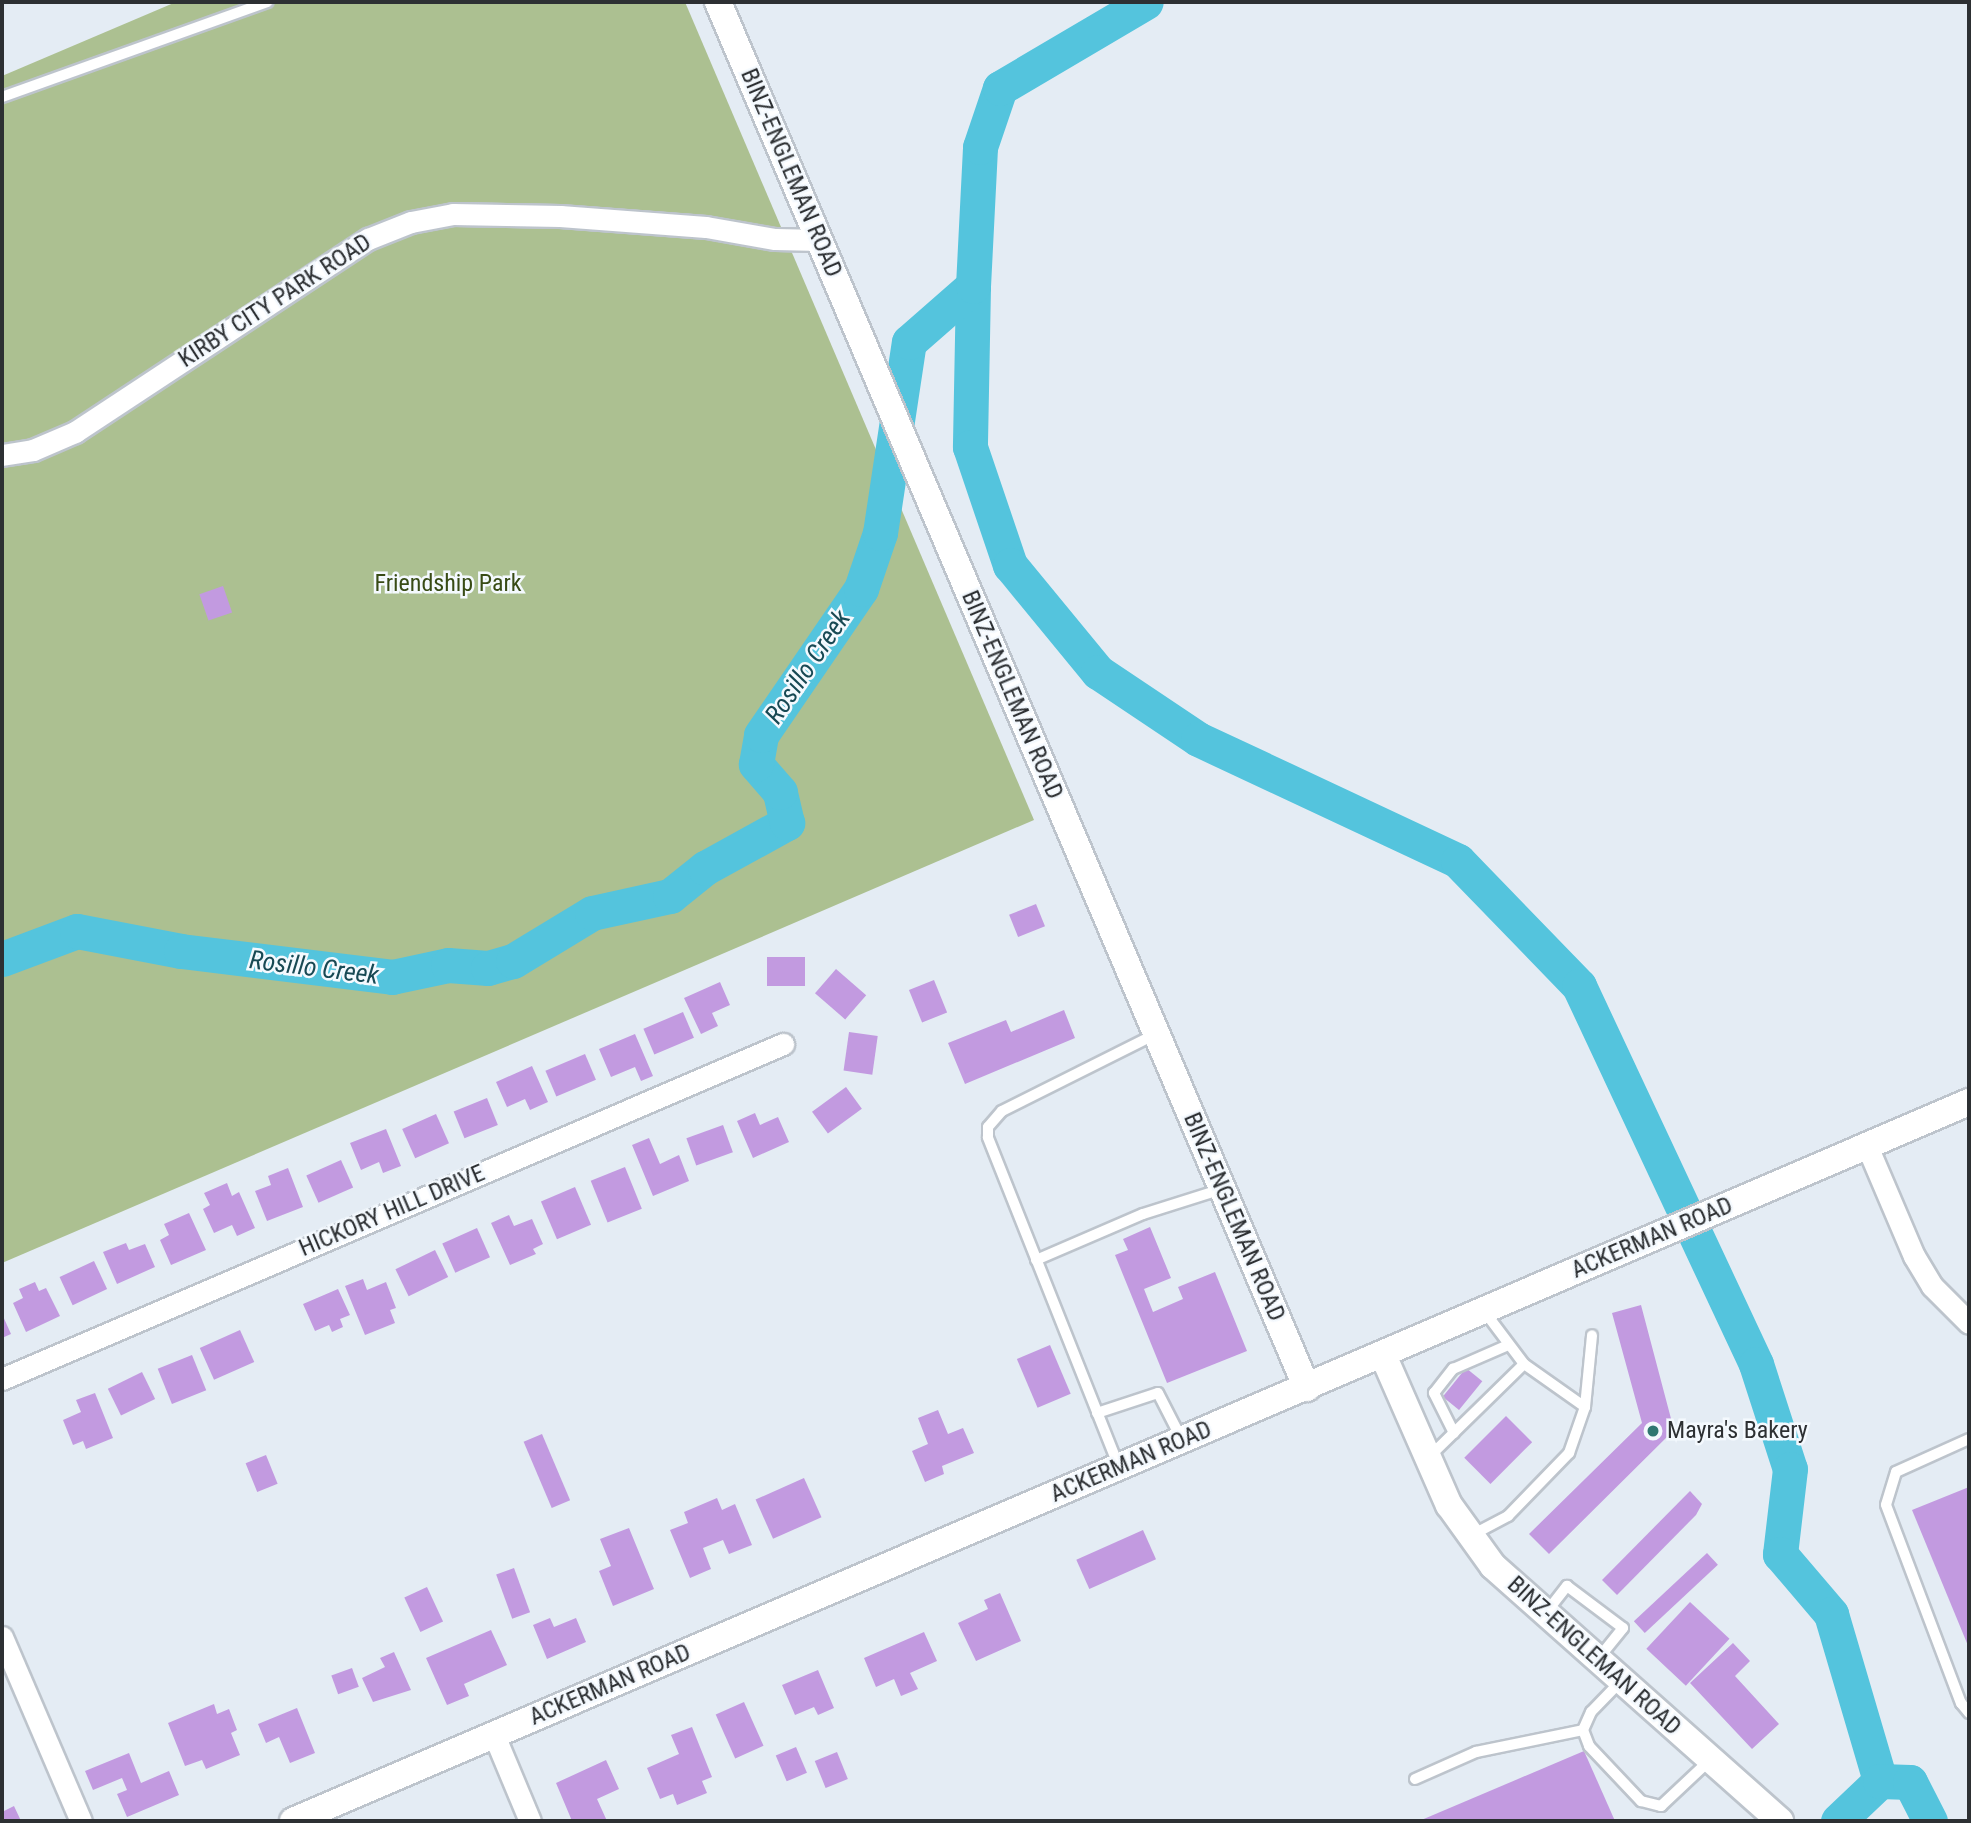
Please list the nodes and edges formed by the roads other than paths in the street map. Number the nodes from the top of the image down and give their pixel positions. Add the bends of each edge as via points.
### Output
1 (268, 2) edge
2 (718, 2) edge
3 (2, 97) edge
4 (820, 240) junction
5 (2, 455) edge
6 (1156, 1034) junction
7 (783, 1044) dead end
8 (1969, 1102) edge
9 (1867, 1146) junction
10 (1222, 1189) junction
11 (1036, 1260) junction
12 (1484, 1311) junction
13 (1969, 1323) edge
14 (1592, 1335) dead end
15 (1506, 1346) junction
16 (1382, 1356) junction
17 (1524, 1364) junction
18 (2, 1379) edge
19 (1307, 1388) junction
20 (1585, 1408) junction
21 (1097, 1413) junction
22 (1454, 1433) junction
23 (1969, 1439) edge
24 (1182, 1441) junction
25 (1426, 1460) junction
26 (1119, 1467) junction
27 (1469, 1536) junction
28 (1545, 1614) junction
29 (2, 1637) edge
30 (1597, 1660) junction
31 (1621, 1681) junction
32 (1969, 1713) edge
33 (1583, 1730) junction
34 (494, 1735) junction
35 (1710, 1759) junction
36 (1415, 1779) dead end
37 (1773, 1815) edge
38 (81, 1821) edge
39 (292, 1821) edge
40 (530, 1821) edge

1 - 3 lane
2 - 4 street, BINZ-ENGLEMAN ROAD
4 - 5 street, KIRBY CITY PARK ROAD via 560,216 453,214 411,222 368,239 75,432 33,450
4 - 6 street, BINZ-ENGLEMAN ROAD
6 - 10 street, BINZ-ENGLEMAN ROAD
6 - 11 lane via 1002,1111 988,1126 988,1137
7 - 18 street, HICKORY HILL DRIVE
8 - 9 street, ACKERMAN ROAD
9 - 12 street, ACKERMAN ROAD
9 - 13 street via 1914,1256 1932,1286
10 - 11 lane via 1143,1214
10 - 19 street, BINZ-ENGLEMAN ROAD
11 - 21 lane
12 - 15 lane
12 - 16 street, ACKERMAN ROAD
14 - 20 lane
15 - 17 lane
15 - 22 lane via 1453,1369 1434,1393
16 - 19 street, ACKERMAN ROAD
16 - 25 street, BINZ-ENGLEMAN ROAD
17 - 20 lane
17 - 22 lane
19 - 24 street, ACKERMAN ROAD
20 - 27 lane via 1569,1453 1508,1516
21 - 24 lane via 1158,1392
21 - 26 lane
22 - 25 lane
23 - 32 lane via 1896,1472 1886,1505 1961,1703
24 - 26 street, ACKERMAN ROAD
25 - 27 street, BINZ-ENGLEMAN ROAD
26 - 34 street, ACKERMAN ROAD
27 - 28 street, BINZ-ENGLEMAN ROAD
28 - 30 street, BINZ-ENGLEMAN ROAD
28 - 30 lane via 1567,1586 1623,1628
29 - 38 street
30 - 31 street, BINZ-ENGLEMAN ROAD
31 - 33 lane via 1591,1712
31 - 35 street, BINZ-ENGLEMAN ROAD
33 - 35 lane via 1589,1746 1641,1801 1652,1806 1667,1802
33 - 36 lane via 1476,1752
34 - 39 street, ACKERMAN ROAD
34 - 40 street
35 - 37 street, BINZ-ENGLEMAN ROAD

